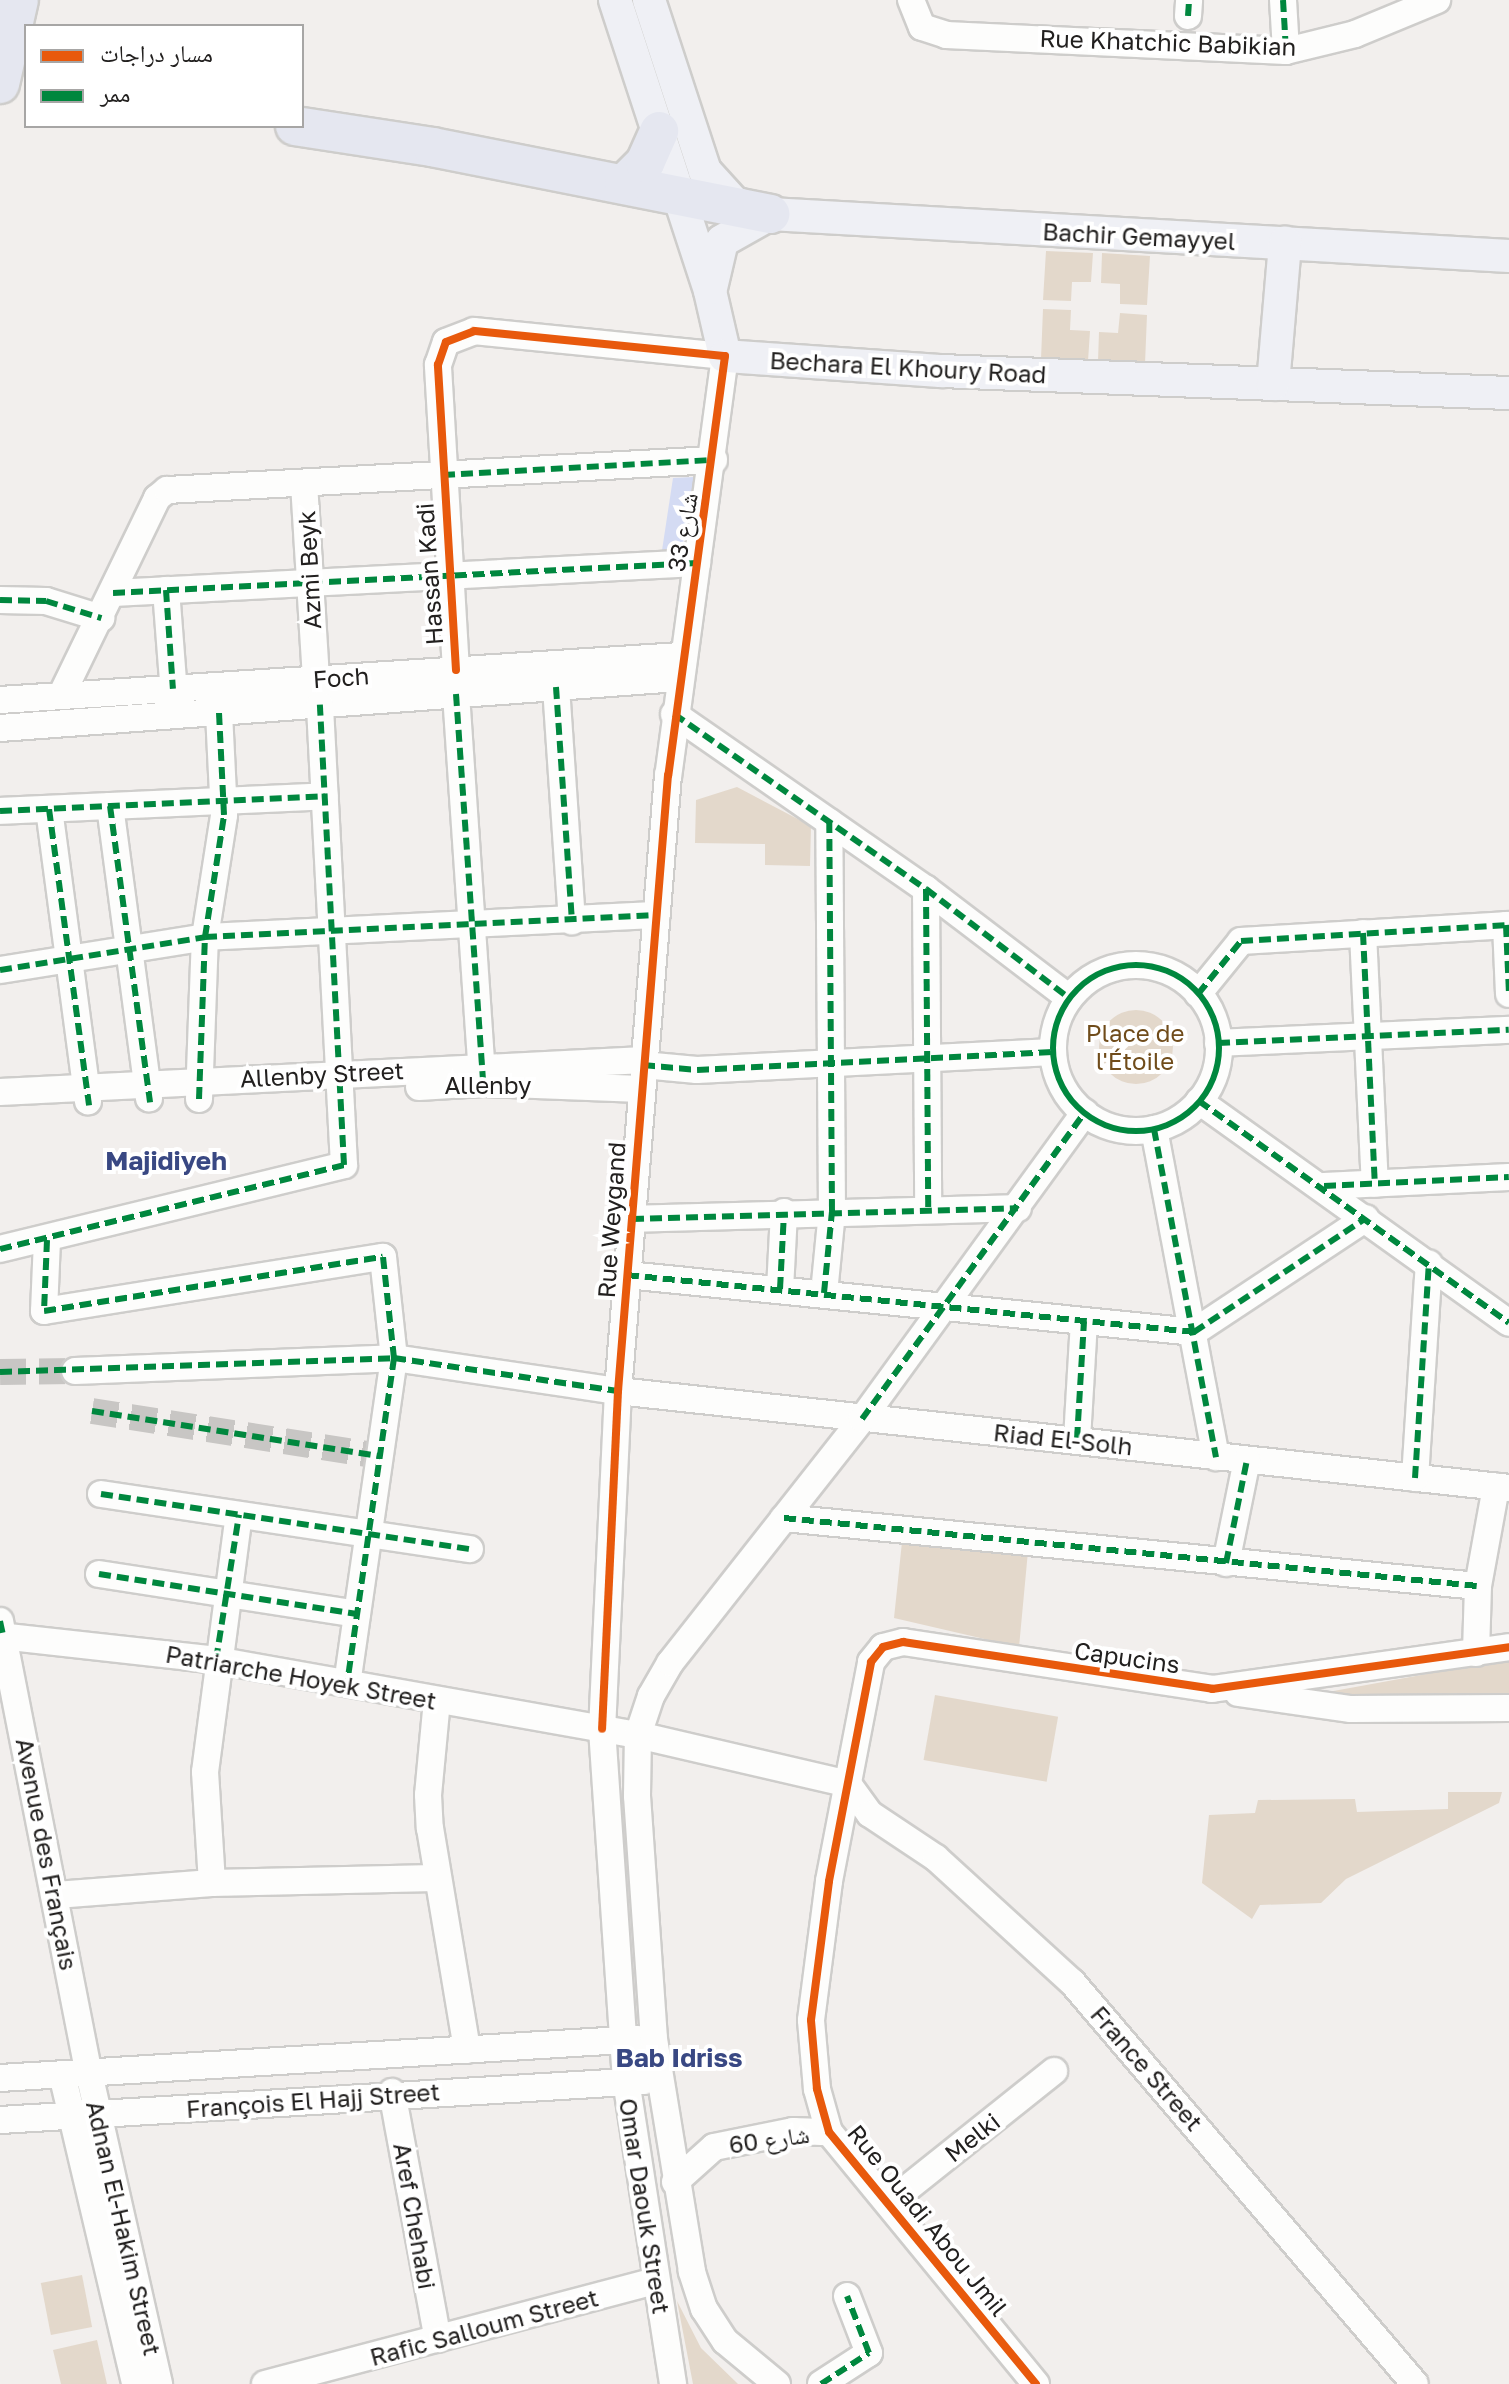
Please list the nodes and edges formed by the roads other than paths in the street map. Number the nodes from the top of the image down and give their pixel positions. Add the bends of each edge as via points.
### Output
1 (615, 0) edge
2 (649, 0) edge
3 (911, 0) edge
4 (1283, 0) edge
5 (1437, 0) edge
6 (16, 14) edge
7 (1286, 51) junction
8 (24, 66) edge
9 (0, 84) edge
10 (304, 128) edge
11 (659, 131) junction
12 (624, 184) junction
13 (681, 200) junction
14 (770, 214) junction
15 (1285, 243) junction
16 (1509, 256) edge
17 (710, 291) junction
18 (725, 356) junction
19 (1273, 384) junction
20 (1509, 393) edge
21 (714, 460) junction
22 (443, 475) junction
23 (304, 483) junction
24 (697, 563) junction
25 (449, 572) junction
26 (310, 581) junction
27 (166, 590) junction
28 (113, 593) junction
29 (0, 600) edge
30 (101, 618) junction
31 (679, 667) junction
32 (456, 682) junction
33 (556, 687) junction
34 (173, 689) junction
35 (61, 696) junction
36 (318, 696) junction
37 (0, 700) edge
38 (219, 712) junction
39 (674, 714) junction
40 (176, 715) junction
41 (0, 728) edge
42 (325, 796) junction
43 (223, 801) junction
44 (110, 806) junction
45 (49, 809) junction
46 (0, 811) edge
47 (829, 822) junction
48 (926, 889) junction
49 (656, 915) junction
50 (572, 921) junction
51 (1507, 925) edge
52 (472, 927) junction
53 (333, 930) junction
54 (1363, 933) junction
55 (205, 937) junction
56 (129, 951) junction
57 (70, 961) junction
58 (0, 970) edge
59 (1198, 994) junction
60 (1509, 994) edge
61 (1069, 998) junction
62 (1509, 1030) edge
63 (1368, 1037) junction
64 (1218, 1043) junction
65 (1053, 1052) junction
66 (927, 1058) junction
67 (832, 1063) junction
68 (643, 1071) junction
69 (481, 1074) junction
70 (339, 1082) junction
71 (199, 1090) junction
72 (0, 1092) edge
73 (147, 1093) junction
74 (87, 1096) junction
75 (1199, 1101) junction
76 (0, 1110) edge
77 (1085, 1112) junction
78 (1154, 1129) junction
79 (1509, 1177) edge
80 (1375, 1184) junction
81 (1324, 1186) junction
82 (928, 1208) junction
83 (1018, 1208) junction
84 (832, 1211) junction
85 (784, 1212) junction
86 (1366, 1218) junction
87 (632, 1219) junction
88 (47, 1240) junction
89 (0, 1249) edge
90 (1429, 1263) junction
91 (627, 1275) junction
92 (780, 1289) junction
93 (824, 1293) junction
94 (944, 1307) junction
95 (1084, 1321) junction
96 (1509, 1323) edge
97 (1194, 1332) junction
98 (394, 1358) junction
99 (75, 1371) tunnel mouth
100 (618, 1391) junction
101 (862, 1419) junction
102 (1077, 1439) junction
103 (1216, 1457) junction
104 (1247, 1460) junction
105 (1415, 1478) junction
106 (1503, 1488) edge
107 (101, 1494) dead end
108 (239, 1515) junction
109 (784, 1518) junction
110 (369, 1534) junction
111 (470, 1549) dead end
112 (1226, 1563) junction
113 (99, 1574) dead end
114 (1478, 1586) junction
115 (227, 1594) junction
116 (357, 1614) junction
117 (1, 1630) edge
118 (1509, 1647) edge
119 (1476, 1653) junction
120 (216, 1660) junction
121 (347, 1683) junction
122 (1212, 1689) junction
123 (437, 1700) junction
124 (1509, 1708) edge
125 (602, 1729) junction
126 (638, 1735) junction
127 (848, 1784) junction
128 (435, 1878) junction
129 (212, 1883) junction
130 (56, 1895) junction
131 (623, 2038) junction
132 (654, 2039) junction
133 (467, 2050) junction
134 (1054, 2071) dead end
135 (89, 2073) junction
136 (62, 2074) junction
137 (0, 2078) edge
138 (626, 2080) junction
139 (659, 2081) junction
140 (392, 2092) junction
141 (99, 2115) junction
142 (71, 2116) junction
143 (0, 2120) edge
144 (829, 2132) junction
145 (675, 2182) junction
146 (890, 2202) junction
147 (656, 2281) junction
148 (847, 2296) dead end
149 (438, 2339) junction
150 (135, 2384) edge
151 (159, 2384) edge
152 (265, 2384) edge
153 (673, 2384) edge
154 (777, 2384) edge
155 (821, 2384) edge
156 (1036, 2384) edge
157 (1415, 2384) edge

1 - 11 main road, شارع 33
2 - 14 main road, Bachir Gemayyel via 705,171 734,203
3 - 7 street, Rue Khatchic Babikian via 922,27 946,35
4 - 7 street
5 - 7 street, Rue Khatchic Babikian via 1355,34
6 - 8 highway
6 - 9 highway
10 - 12 highway
11 - 12 highway via 645,163
11 - 13 main road, شارع 33
12 - 13 highway
13 - 14 highway
13 - 17 main road, شارع 33
14 - 15 main road, Bachir Gemayyel
14 - 17 main road via 722,241
15 - 16 main road, Bachir Gemayyel
15 - 19 main road
17 - 18 main road, شارع 33
18 - 19 main road, Bechara El Khoury Road
18 - 21 street, شارع 33
18 - 22 street, Bechara El Khoury Road via 474,331 455,336 441,351 438,365
19 - 20 main road, Bechara El Khoury Road
21 - 22 street
21 - 24 street, شارع 33
22 - 23 street
22 - 25 street, Hassan Kadi
23 - 26 street, Azmi Beyk
23 - 28 street via 181,487 157,498
24 - 25 street
24 - 31 street, شارع 33
25 - 26 street
25 - 32 street, Hassan Kadi
26 - 27 street
26 - 36 street, Azmi Beyk
27 - 28 street
27 - 34 street
28 - 30 street
29 - 30 street via 46,601
30 - 35 street
31 - 32 street, Foch
31 - 33 street, Foch
31 - 39 street, شارع 33
32 - 33 street, Foch
32 - 36 street, Foch
32 - 52 street, Hassan Kadi
33 - 50 street
34 - 35 street, Foch
34 - 36 street, Foch
34 - 40 street
35 - 37 street, Foch
36 - 38 street, Foch
36 - 42 street, Azmi Beyk
38 - 40 street, Foch
38 - 43 street
39 - 47 street
39 - 49 street, Rue Weygand
40 - 41 street, Foch
42 - 43 street
42 - 53 street, Azmi Beyk
43 - 44 street
43 - 55 street
44 - 45 street
44 - 56 street
45 - 46 street
45 - 57 street
47 - 48 street
47 - 67 street
48 - 61 street
48 - 66 street
49 - 50 street
49 - 68 street, Rue Weygand
50 - 52 street
51 - 54 street
51 - 60 street
52 - 53 street
52 - 69 street, Hassan Kadi
53 - 55 street
53 - 70 street, Azmi Beyk
54 - 59 street via 1241,941
54 - 63 street
55 - 56 street
55 - 71 street
56 - 57 street
56 - 73 street
57 - 58 street
57 - 74 street
59 - 61 street via 1172,972 1144,965 1115,967 1089,978
59 - 64 street via 1208,1006
61 - 65 street via 1056,1024
62 - 63 street
63 - 64 street
63 - 80 street
64 - 75 street via 1213,1080
65 - 66 street, Allenby
65 - 77 street via 1059,1081
66 - 67 street, Allenby
66 - 82 street
67 - 68 street, Allenby
67 - 84 street
68 - 69 street, Allenby
68 - 87 street, Rue Weygand
69 - 70 street, Allenby Street
70 - 71 street, Allenby Street
70 - 88 street, Azmi Beyk via 344,1165
71 - 73 street
72 - 74 street
73 - 74 street
74 - 76 street
75 - 78 street via 1181,1118
75 - 81 street
77 - 78 street via 1125,1130
77 - 83 street
78 - 97 street
79 - 80 street
80 - 81 street
81 - 86 street
82 - 83 street
82 - 84 street
83 - 94 street
84 - 85 street
84 - 93 street
85 - 87 street
85 - 92 street
86 - 90 street
86 - 97 street
87 - 91 street, Rue Weygand
88 - 89 street
88 - 98 street via 44,1311 383,1257
90 - 96 street
90 - 105 street
91 - 92 street
91 - 100 street, Rue Weygand
92 - 93 street
93 - 94 street
94 - 95 street
94 - 101 street
95 - 97 street
95 - 102 street
97 - 103 street
98 - 99 street, Riad El-Solh
98 - 100 street, Riad El-Solh
98 - 110 street
100 - 101 street, Riad El-Solh
100 - 125 street, Rue Weygand
101 - 102 street, Riad El-Solh
101 - 109 street
102 - 103 street, Riad El-Solh
103 - 104 street, Riad El-Solh
104 - 105 street, Riad El-Solh
104 - 112 street
105 - 106 street, Riad El-Solh
106 - 114 street
107 - 108 street
108 - 110 street
108 - 115 street
109 - 112 street
109 - 126 street via 660,1677
110 - 111 street
110 - 116 street
112 - 114 street
113 - 115 street
114 - 119 street
115 - 116 street
115 - 120 street
116 - 121 street
117 - 120 street, Patriarche Hoyek Street
117 - 130 street, Avenue des Français
118 - 119 street, Capucins
119 - 122 street, Capucins
120 - 121 street, Patriarche Hoyek Street
120 - 129 street via 204,1792
121 - 123 street, Patriarche Hoyek Street
122 - 124 street via 1351,1709
122 - 127 street, Capucins via 893,1643 871,1662
123 - 125 street, Patriarche Hoyek Street
123 - 128 street via 428,1795
125 - 126 street, Patriarche Hoyek Street
125 - 131 street, Omar Daouk Street
126 - 127 street
126 - 132 street via 637,1796
127 - 144 street, Rue Ouadi Abou Jmil via 811,2020 813,2067
127 - 157 street, France Street via 870,1814 936,1858 1072,1982
128 - 129 street
128 - 133 street
129 - 130 street
130 - 135 street, Avenue des Français
131 - 132 street, François El Hajj Street
131 - 133 street, François El Hajj Street
131 - 138 street, Omar Daouk Street
132 - 139 street
133 - 135 street, François El Hajj Street
134 - 146 street, Melki
135 - 136 street, François El Hajj Street
135 - 141 street, Adnan El-Hakim Street
136 - 137 street, François El Hajj Street
136 - 142 street, Adnan El-Hakim Street
138 - 139 street, François El Hajj Street
138 - 140 street, François El Hajj Street
138 - 147 street, Omar Daouk Street
139 - 145 street
140 - 141 street, François El Hajj Street
140 - 149 street, Aref Chehabi
141 - 142 street, François El Hajj Street
141 - 151 street, Adnan El-Hakim Street
142 - 143 street, François El Hajj Street
142 - 150 street, Adnan El-Hakim Street
144 - 145 street, شارع 60 via 793,2131 714,2147
144 - 146 street, Rue Ouadi Abou Jmil
145 - 154 street via 704,2309 725,2341
146 - 156 street, Rue Ouadi Abou Jmil
147 - 149 street, Rafic Salloum Street
147 - 153 street, Omar Daouk Street
148 - 155 street via 869,2353
149 - 152 street, Rafic Salloum Street

